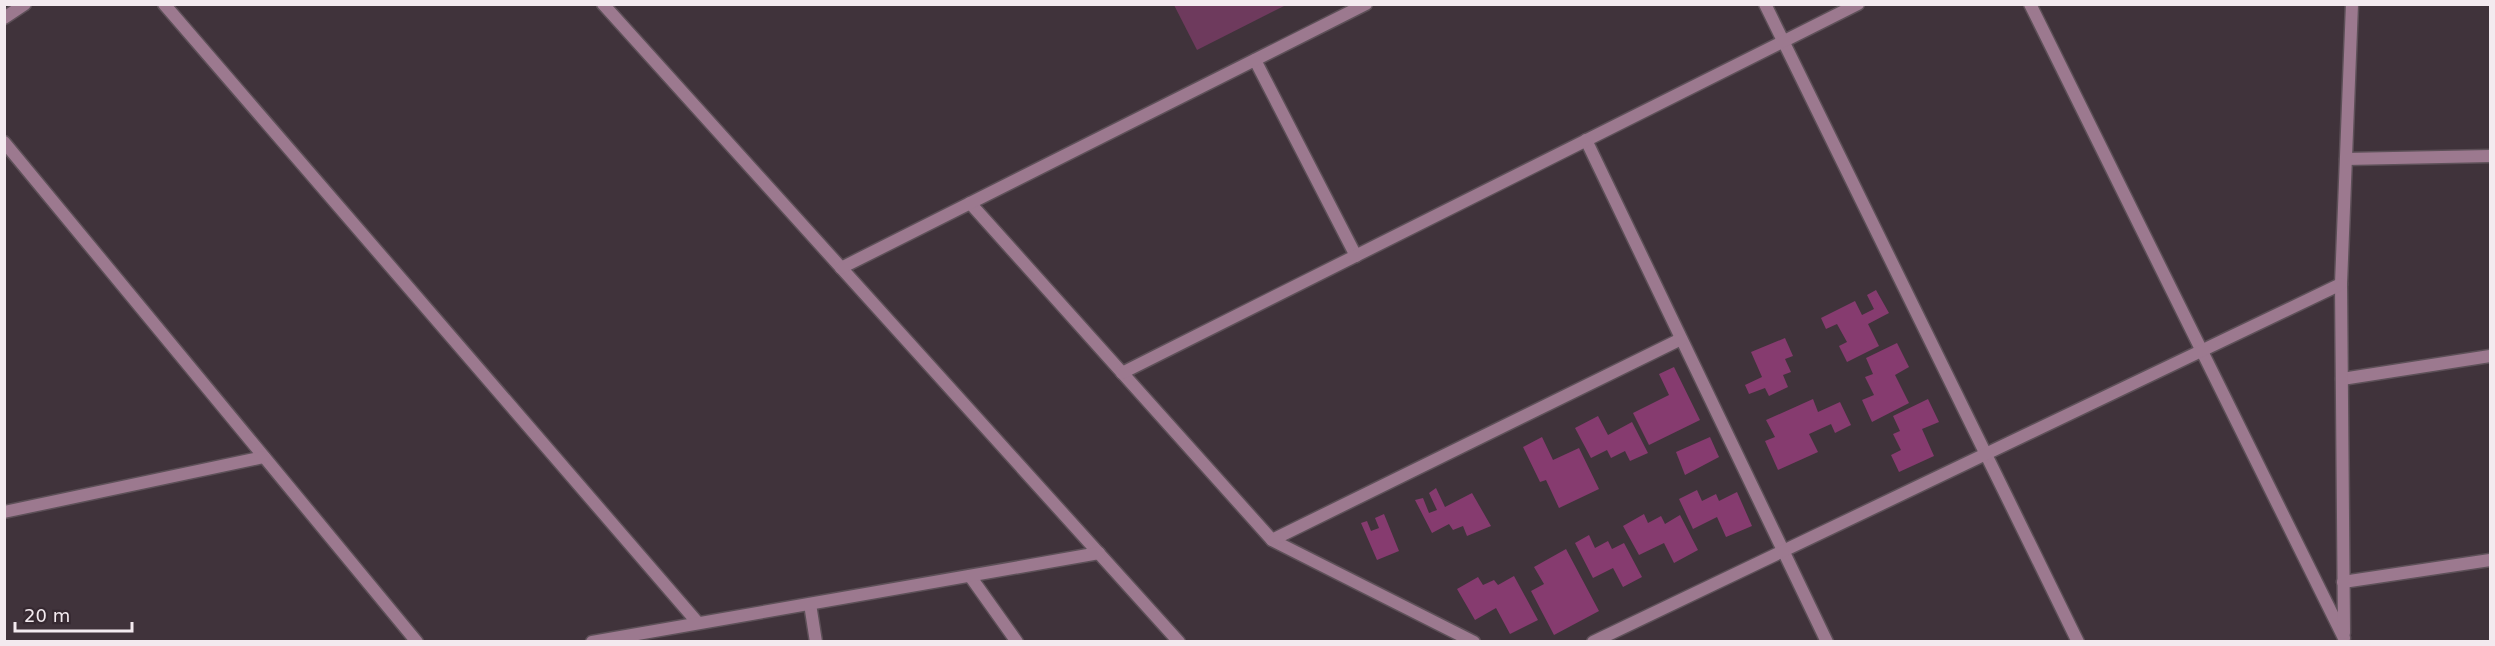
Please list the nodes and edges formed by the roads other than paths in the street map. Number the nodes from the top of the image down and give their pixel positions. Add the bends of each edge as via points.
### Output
1 (25, 4) edge
2 (164, 4) edge
3 (603, 4) edge
4 (1366, 4) edge
5 (1765, 4) edge
6 (1858, 4) edge
7 (2030, 4) edge
8 (2352, 4) edge
9 (4, 18) edge
10 (1783, 42) junction
11 (1255, 60) junction
12 (1586, 140) junction
13 (4, 142) edge
14 (2490, 156) edge
15 (2346, 159) junction
16 (970, 203) junction
17 (1356, 256) junction
18 (841, 268) junction
19 (2341, 284) junction
20 (1682, 339) junction
21 (2201, 351) junction
22 (2490, 356) edge
23 (1122, 373) junction
24 (2342, 379) junction
25 (1986, 454) junction
26 (264, 457) junction
27 (4, 512) edge
28 (1272, 540) junction
29 (1783, 550) junction
30 (1099, 553) junction
31 (2490, 560) edge
32 (970, 576) junction
33 (2343, 582) junction
34 (810, 604) junction
35 (698, 623) junction
36 (608, 640) edge
37 (2344, 640) edge
38 (417, 642) edge
39 (592, 642) edge
40 (816, 642) edge
41 (1017, 642) edge
42 (1179, 642) edge
43 (1474, 642) edge
44 (1593, 642) edge
45 (1827, 642) edge
46 (2078, 642) edge

1 - 9 street
2 - 35 street
3 - 18 street
4 - 11 street
5 - 10 street
6 - 10 street
7 - 21 street
8 - 15 street
10 - 12 street
10 - 25 street
11 - 16 street
11 - 17 street
12 - 17 street
12 - 20 street
13 - 26 street
14 - 15 street
15 - 19 street
16 - 18 street
16 - 23 street
17 - 23 street
18 - 30 street
19 - 21 street
19 - 24 street
20 - 28 street
20 - 29 street
21 - 25 street
21 - 37 street
22 - 24 street
23 - 28 street
24 - 33 street
25 - 29 street
25 - 46 street
26 - 27 street
26 - 38 street
28 - 43 street
29 - 44 street
29 - 45 street
30 - 32 street
30 - 42 street
31 - 33 street
32 - 34 street
32 - 41 street
33 - 37 street
34 - 35 street
34 - 40 street
35 - 36 street
36 - 39 street

